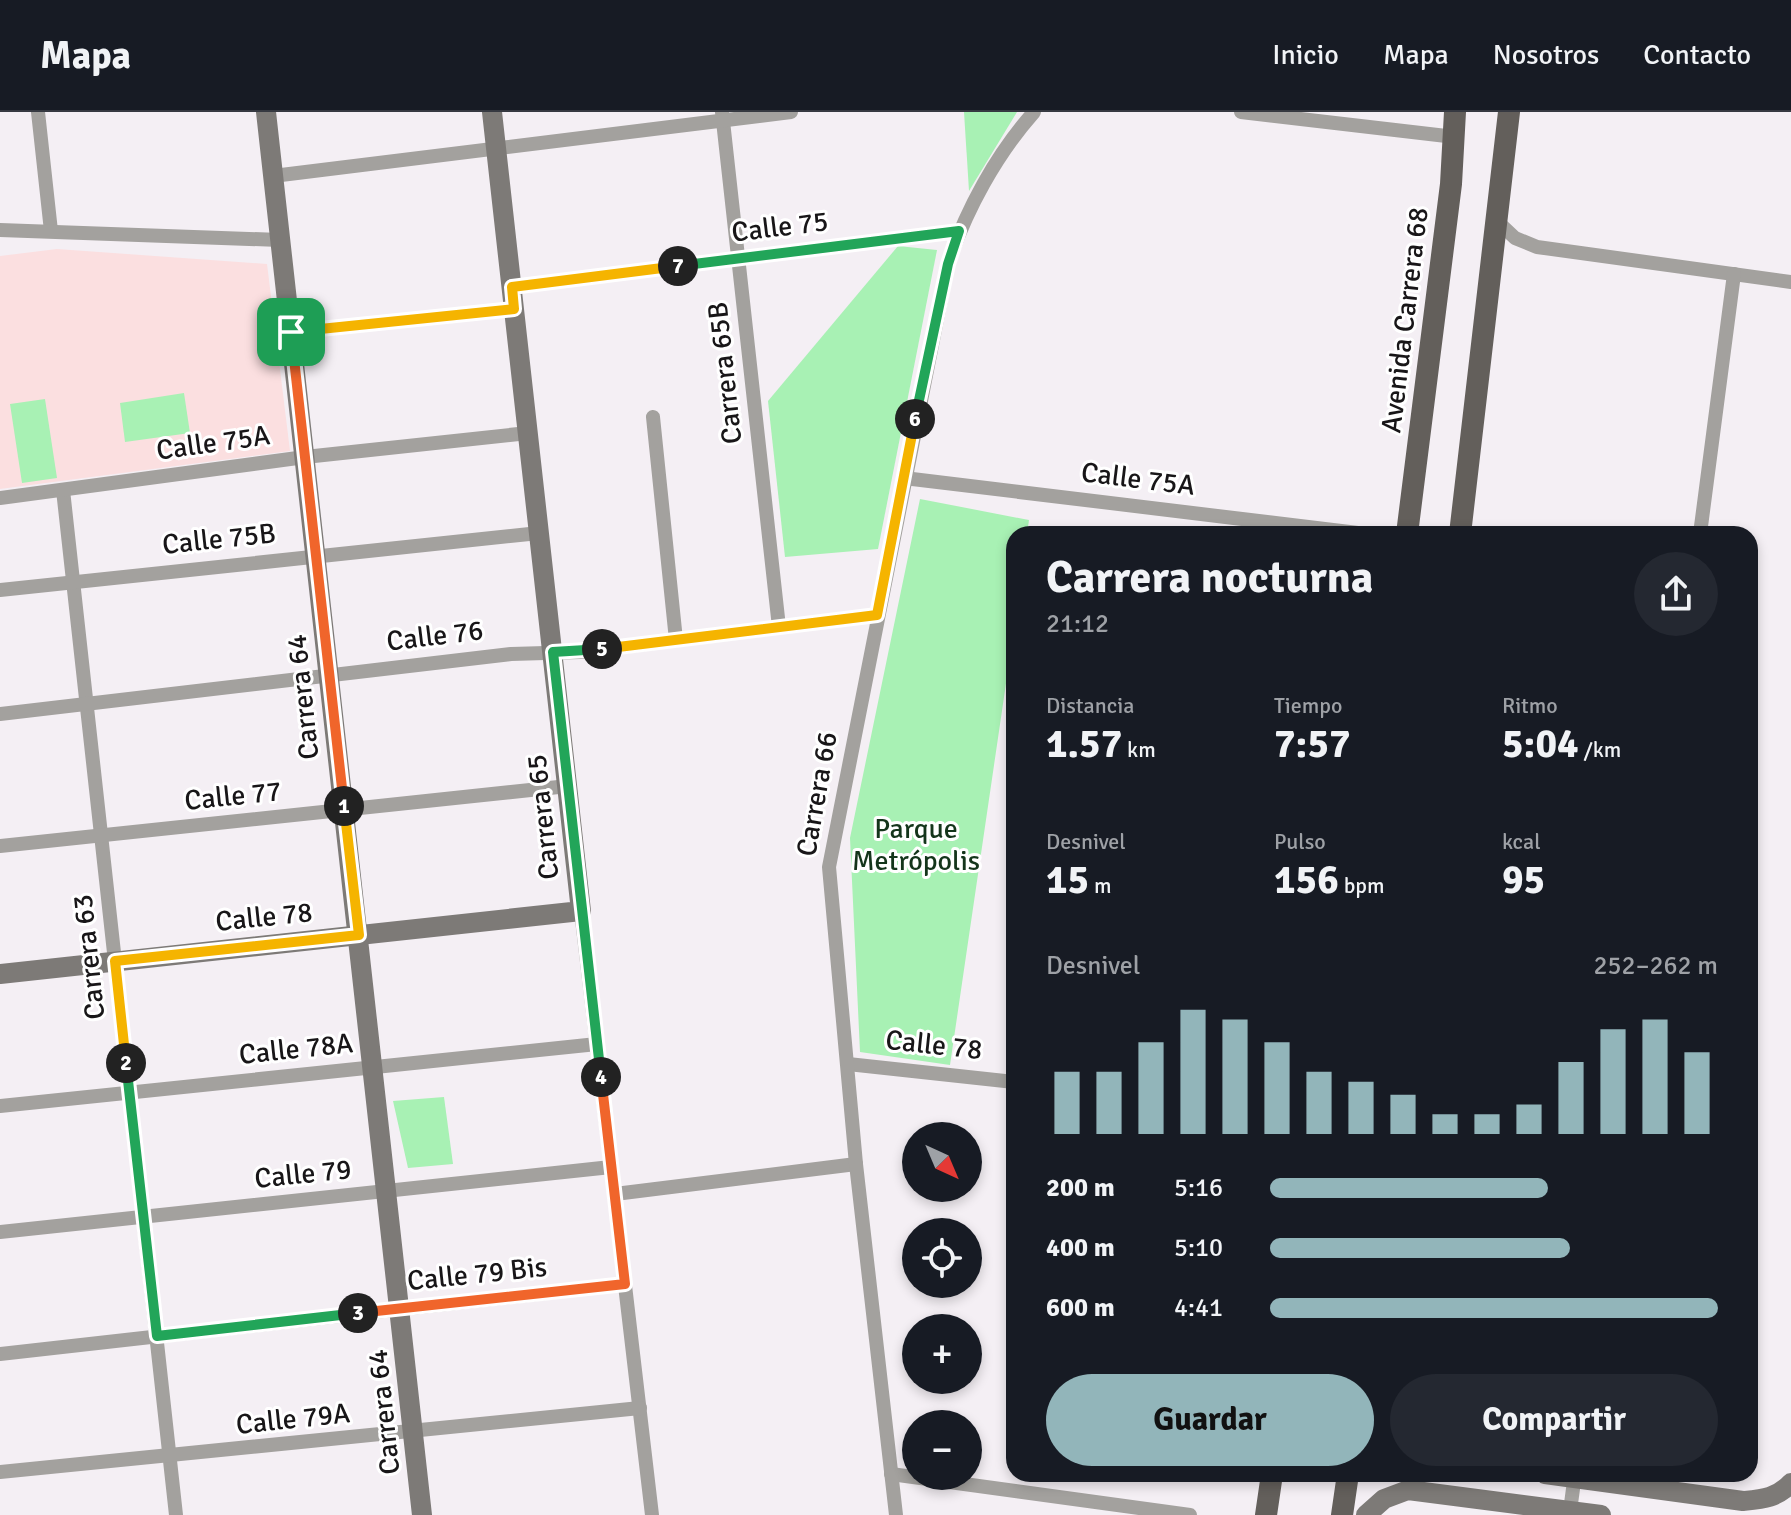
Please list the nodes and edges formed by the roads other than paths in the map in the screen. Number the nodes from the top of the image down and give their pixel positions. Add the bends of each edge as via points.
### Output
1 (38, 112) edge
2 (266, 112) edge
3 (492, 112) edge
4 (791, 112) edge
5 (1034, 112) edge
6 (1241, 112) edge
7 (1455, 112) edge
8 (1509, 112) edge
9 (723, 116) edge
10 (1455, 137) junction
11 (496, 148) junction
12 (273, 176) junction
13 (1498, 222) junction
14 (0, 230) edge
15 (51, 231) junction
16 (959, 231) junction
17 (280, 240) junction
18 (738, 258) junction
19 (1734, 274) junction
20 (1791, 282) edge
21 (512, 287) junction
22 (514, 309) junction
23 (291, 332) junction
24 (653, 417) dead end
25 (528, 433) junction
26 (305, 457) junction
27 (904, 478) junction
28 (63, 490) junction
29 (0, 498) edge
30 (1300, 526) edge
31 (1408, 526) edge
32 (1461, 526) edge
33 (1701, 526) edge
34 (539, 533) junction
35 (316, 555) junction
36 (73, 581) junction
37 (0, 590) edge
38 (877, 615) junction
39 (779, 627) junction
40 (676, 640) junction
41 (553, 652) junction
42 (329, 675) junction
43 (87, 704) junction
44 (0, 714) edge
45 (568, 786) junction
46 (344, 810) junction
47 (101, 836) junction
48 (0, 846) edge
49 (581, 911) junction
50 (359, 935) junction
51 (115, 961) junction
52 (0, 974) edge
53 (597, 1044) junction
54 (848, 1064) junction
55 (374, 1067) junction
56 (1006, 1081) edge
57 (130, 1092) junction
58 (0, 1106) edge
59 (856, 1164) junction
60 (611, 1167) junction
61 (388, 1191) junction
62 (615, 1194) junction
63 (143, 1217) junction
64 (0, 1232) edge
65 (625, 1284) junction
66 (401, 1308) junction
67 (157, 1336) junction
68 (0, 1354) edge
69 (640, 1408) junction
70 (415, 1432) junction
71 (170, 1458) junction
72 (0, 1472) edge
73 (891, 1474) junction
74 (1271, 1482) edge
75 (1347, 1482) edge
76 (1574, 1482) edge
77 (1613, 1482) edge
78 (1791, 1483) edge
79 (1701, 1496) junction
80 (1570, 1511) junction
81 (176, 1515) edge
82 (422, 1515) edge
83 (652, 1515) edge
84 (896, 1515) edge
85 (1190, 1515) edge
86 (1266, 1515) edge
87 (1342, 1515) edge
88 (1366, 1515) edge
89 (1601, 1515) edge
90 (1741, 1515) edge

1 - 15 street
2 - 12 street, Carrera 64
3 - 11 street, Carrera 65
4 - 9 street
5 - 16 street, Carrera 66
6 - 10 street
7 - 10 main road, Avenida Carrera 68
8 - 13 main road
9 - 11 street
9 - 18 street, Carrera 65B
10 - 31 main road, Avenida Carrera 68
11 - 12 street
11 - 21 street, Carrera 65
12 - 17 street, Carrera 64
13 - 19 street via 1515,238 1537,247
13 - 32 main road
14 - 15 street
15 - 17 street
16 - 18 street, Calle 75
16 - 27 street, Carrera 66
17 - 23 street, Carrera 64
18 - 21 street, Calle 75
18 - 39 street, Carrera 65B
19 - 20 street
19 - 33 street
21 - 22 street, Carrera 65
22 - 23 street
22 - 25 street, Carrera 65
23 - 26 street, Carrera 64
24 - 40 street
25 - 26 street, Calle 75A
25 - 34 street, Carrera 65
26 - 28 street, Calle 75A
26 - 35 street, Carrera 64
27 - 30 street, Calle 75A
27 - 38 street, Carrera 66
28 - 29 street, Calle 75A
28 - 36 street, Carrera 63
34 - 35 street, Calle 75B
34 - 41 street, Carrera 65
35 - 36 street, Calle 75B
35 - 42 street, Carrera 64
36 - 37 street, Calle 75B
36 - 43 street, Carrera 63
38 - 39 street, Calle 76
38 - 54 street, Carrera 66 via 829,867
39 - 40 street, Calle 76
40 - 41 street, Calle 76
41 - 42 street, Calle 76
41 - 45 street, Carrera 65
42 - 43 street, Calle 76
42 - 46 street, Carrera 64
43 - 44 street, Calle 76
43 - 47 street, Carrera 63
45 - 46 street, Calle 77
45 - 49 street, Carrera 65
46 - 47 street, Calle 77
46 - 50 street, Carrera 64
47 - 48 street, Calle 77
47 - 51 street, Carrera 63
49 - 50 street, Calle 78
49 - 53 street, Carrera 65
50 - 51 street, Calle 78
50 - 55 street, Carrera 64
51 - 52 street, Calle 78
51 - 57 street, Carrera 63
53 - 55 street, Calle 78A
53 - 60 street, Carrera 65
54 - 56 street, Calle 78
54 - 59 street, Carrera 66
55 - 57 street, Calle 78A
55 - 61 street, Carrera 64
57 - 58 street, Calle 78A
57 - 63 street, Carrera 63
59 - 62 street
59 - 73 street, Carrera 66
60 - 61 street, Calle 79
60 - 62 street, Carrera 65
61 - 63 street, Calle 79
61 - 66 street, Carrera 64
62 - 65 street, Carrera 65
63 - 64 street, Calle 79
63 - 67 street, Carrera 63
65 - 66 street, Calle 79 Bis
65 - 69 street, Carrera 65
66 - 67 street, Calle 79 Bis
66 - 70 street, Carrera 64
67 - 68 street, Calle 79 Bis
67 - 71 street, Carrera 63
69 - 70 street, Calle 79A
69 - 83 street, Carrera 65
70 - 71 street, Calle 79A
70 - 82 street, Carrera 64
71 - 72 street, Calle 79A
71 - 81 street, Carrera 63
73 - 84 street, Carrera 66
73 - 85 street
74 - 86 main road
75 - 87 main road
76 - 80 street
77 - 79 street
78 - 79 street via 1769,1498
79 - 90 street
80 - 88 street via 1408,1490 1384,1499
80 - 89 street

